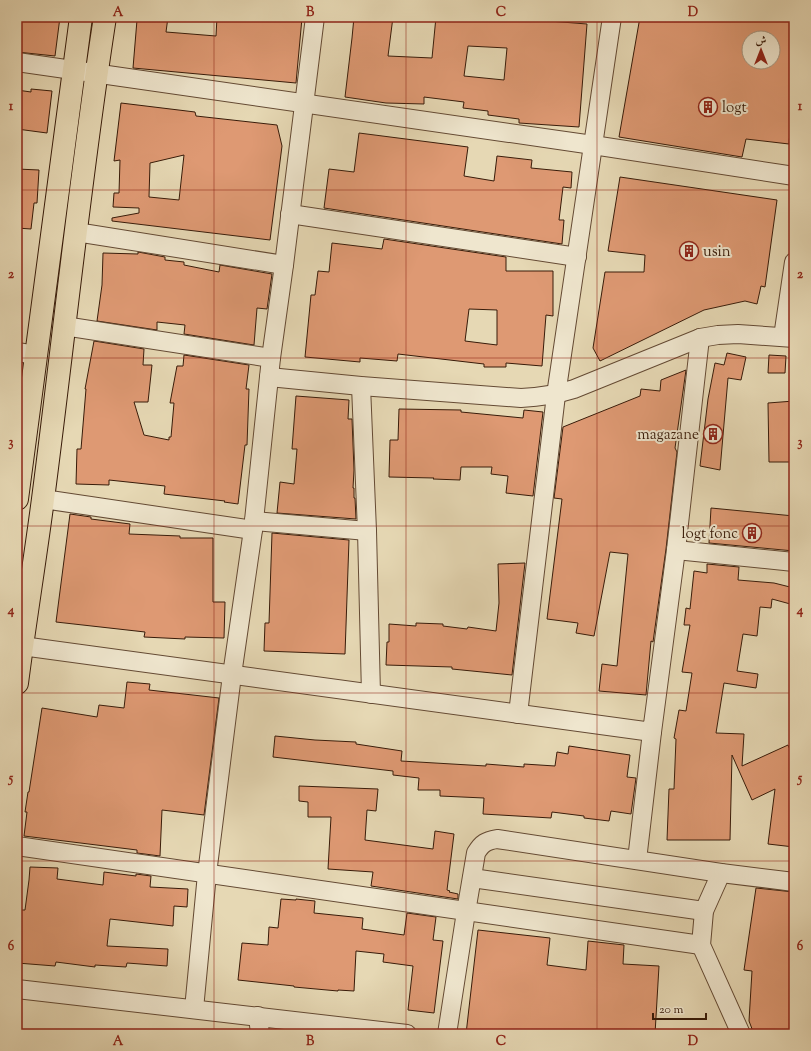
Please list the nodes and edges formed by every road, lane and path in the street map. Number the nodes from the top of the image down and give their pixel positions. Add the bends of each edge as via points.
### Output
1 (81, 17) edge
2 (105, 17) edge
3 (315, 17) edge
4 (612, 17) edge
5 (17, 62) edge
6 (74, 70) junction
7 (96, 74) junction
8 (304, 104) junction
9 (593, 145) junction
10 (794, 176) edge
11 (290, 214) junction
12 (76, 232) junction
13 (577, 257) junction
14 (794, 262) edge
15 (284, 264) junction
16 (64, 326) junction
17 (700, 338) junction
18 (788, 338) edge
19 (27, 353) edge
20 (271, 358) junction
21 (269, 377) junction
22 (361, 386) junction
23 (556, 395) junction
24 (17, 498) edge
25 (42, 499) junction
26 (254, 526) junction
27 (367, 531) junction
28 (676, 550) junction
29 (794, 562) edge
30 (22, 646) junction
31 (232, 676) junction
32 (17, 683) edge
33 (371, 694) junction
34 (518, 714) junction
35 (652, 732) junction
36 (17, 846) edge
37 (637, 860) junction
38 (720, 873) junction
39 (207, 874) junction
40 (472, 878) junction
41 (794, 882) edge
42 (704, 911) junction
43 (466, 912) junction
44 (701, 945) junction
45 (17, 989) edge
46 (194, 1009) junction
47 (259, 1025) edge
48 (407, 1034) edge
49 (447, 1034) edge
50 (741, 1034) edge

1 - 6 main road
2 - 7 main road
3 - 8 street
4 - 9 street
5 - 6 street
6 - 7 street
6 - 19 main road
7 - 8 street
7 - 12 main road
8 - 9 street
8 - 11 street
9 - 10 street
9 - 13 street
11 - 13 street
11 - 15 street
12 - 15 street
12 - 16 main road
13 - 23 street
14 - 18 street
15 - 20 street
16 - 20 street
16 - 25 main road
17 - 18 street via 738,334
17 - 23 street
17 - 28 street
19 - 24 main road
20 - 21 street
21 - 22 street
21 - 26 street
22 - 23 street via 520,398
22 - 27 street
23 - 34 street
25 - 26 street
25 - 30 main road
26 - 27 street
26 - 31 street
27 - 33 street
28 - 29 street
28 - 35 street
30 - 31 street
30 - 32 main road
31 - 33 street
31 - 39 street
33 - 34 street
34 - 35 street
35 - 37 street
36 - 39 street
37 - 38 street
37 - 40 street via 497,839 480,846 476,853
38 - 41 street
38 - 42 street
39 - 43 street
39 - 46 street
40 - 42 street
40 - 43 street
42 - 44 street
43 - 44 street
43 - 49 street
44 - 50 street
45 - 46 street
46 - 47 street
47 - 48 street

